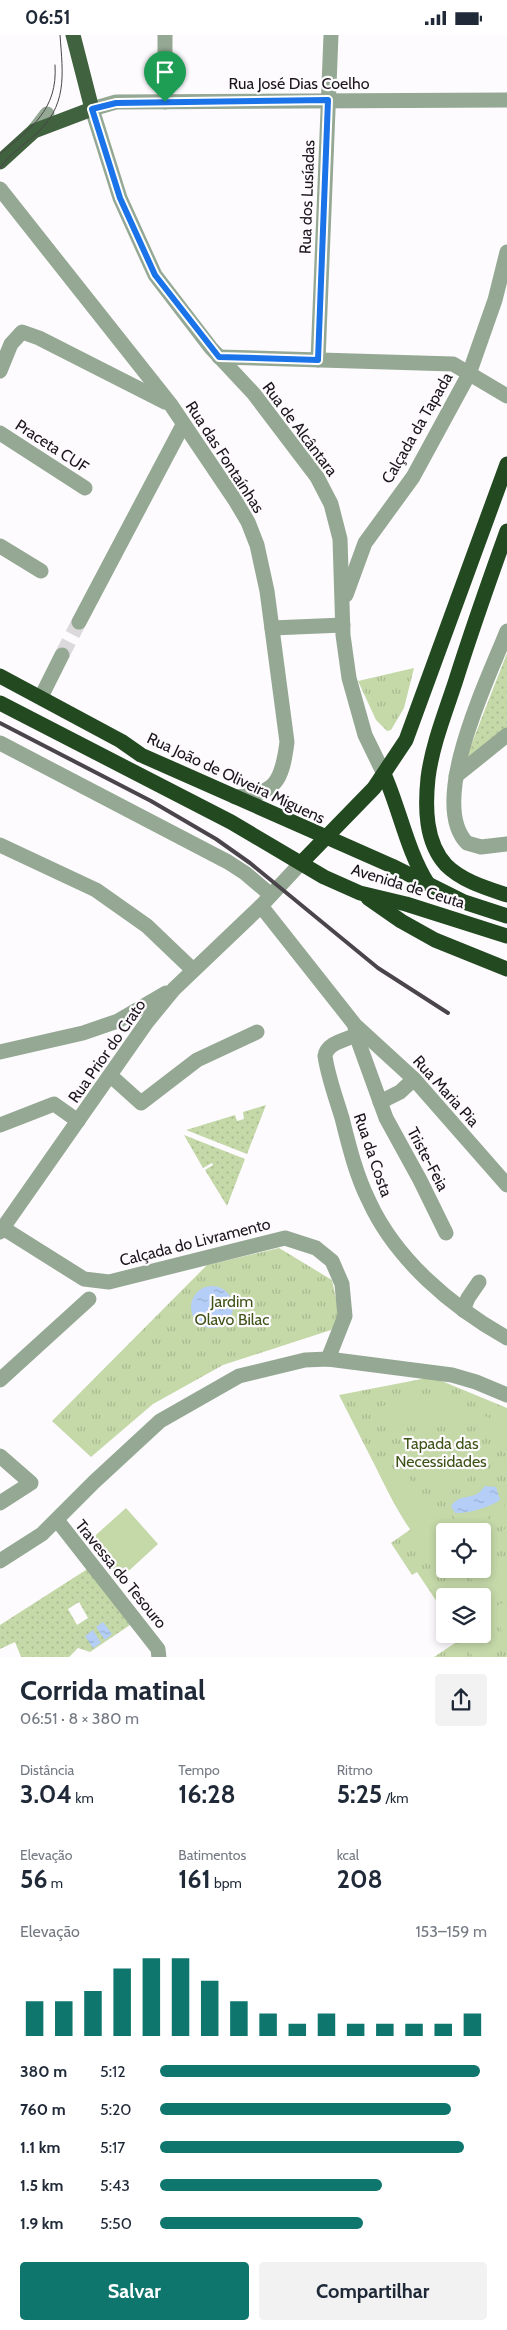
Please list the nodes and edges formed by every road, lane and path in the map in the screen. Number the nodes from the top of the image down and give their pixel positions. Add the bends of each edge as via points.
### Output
1 (73, 35) edge
2 (166, 35) edge
3 (331, 35) edge
4 (328, 100) junction
5 (507, 100) edge
6 (165, 102) junction
7 (92, 109) junction
8 (47, 114) dead end
9 (34, 131) junction
10 (0, 162) edge
11 (0, 189) edge
12 (507, 252) edge
13 (219, 357) junction
14 (318, 360) junction
15 (0, 371) edge
16 (469, 374) junction
17 (507, 396) edge
18 (170, 405) junction
19 (184, 425) junction
20 (0, 433) edge
21 (507, 464) edge
22 (85, 488) dead end
23 (507, 531) edge
24 (0, 546) edge
25 (41, 571) dead end
26 (343, 619) junction
27 (79, 622) tunnel mouth
28 (272, 628) junction
29 (507, 631) edge
30 (62, 655) tunnel mouth
31 (0, 676) edge
32 (41, 697) junction
33 (0, 703) edge
34 (507, 735) edge
35 (0, 743) edge
36 (384, 775) junction
37 (456, 776) junction
38 (235, 797) junction
39 (326, 838) junction
40 (507, 844) edge
41 (0, 845) edge
42 (301, 863) junction
43 (429, 885) junction
44 (360, 893) junction
45 (272, 895) junction
46 (507, 895) edge
47 (261, 906) junction
48 (507, 916) edge
49 (507, 936) edge
50 (507, 969) edge
51 (193, 970) junction
52 (174, 989) junction
53 (355, 1030) junction
54 (257, 1031) dead end
55 (0, 1052) edge
56 (110, 1075) junction
57 (414, 1079) junction
58 (380, 1102) junction
59 (78, 1121) junction
60 (0, 1125) edge
61 (507, 1185) edge
62 (1, 1230) edge
63 (446, 1233) dead end
64 (479, 1282) dead end
65 (89, 1299) dead end
66 (463, 1310) junction
67 (507, 1339) edge
68 (328, 1359) junction
69 (0, 1380) edge
70 (507, 1395) edge
71 (1, 1459) edge
72 (0, 1503) edge
73 (57, 1520) junction
74 (0, 1561) edge
75 (159, 1653) edge

1 - 7 main road
2 - 6 street
3 - 4 street, Rua dos Lusíadas
4 - 5 street, Rua José Dias Coelho
4 - 6 street, Rua José Dias Coelho
4 - 14 street, Rua dos Lusíadas
6 - 7 street, Rua José Dias Coelho via 116,103
7 - 9 main road
7 - 13 street, Rua de Alcântara via 120,198 155,275
8 - 9 street
9 - 10 main road
11 - 18 street, Rua das Fontaínhas
12 - 16 street, Calçada da Tapada via 495,300
13 - 14 street
13 - 26 street, Rua de Alcântara via 254,394 317,477 328,497 340,537
14 - 16 street via 453,364
15 - 18 street via 12,344 22,333 39,338
16 - 17 street
16 - 26 street, Calçada da Tapada via 413,477 365,543 346,594
18 - 19 street, Rua das Fontaínhas
19 - 27 street
19 - 28 street, Rua das Fontaínhas via 248,522 257,545
20 - 22 street, Praceta CUF
21 - 36 highway via 422,701 406,740
23 - 46 highway via 442,721 428,776 427,819 432,841 445,864 458,875 484,888
24 - 25 street
26 - 28 street
26 - 36 street, Rua de Alcântara via 346,665 352,694 365,735
28 - 38 street, Rua das Fontaínhas via 287,742 284,766 273,786 265,792
29 - 37 street via 460,754
30 - 32 street
31 - 32 highway, Rua João de Oliveira Miguens
32 - 38 highway, Rua João de Oliveira Miguens via 141,755
33 - 42 highway via 231,822
34 - 37 street
35 - 45 street via 228,862
36 - 39 highway
36 - 43 highway via 418,867
37 - 40 street via 454,815 462,838 474,846
38 - 39 highway, Rua João de Oliveira Miguens
39 - 42 highway
39 - 43 highway, Rua João de Oliveira Miguens
41 - 51 street via 96,889 147,926
42 - 44 highway, Avenida de Ceuta
42 - 45 street, Rua Prior do Crato
43 - 48 highway, Avenida de Ceuta via 464,902
44 - 49 highway, Avenida de Ceuta
44 - 50 highway via 435,940
45 - 47 street, Rua Prior do Crato
47 - 51 street, Rua Prior do Crato
47 - 53 street
51 - 52 street, Rua Prior do Crato
52 - 55 street via 118,1021 83,1033
52 - 56 street, Rua Prior do Crato
53 - 57 street, Rua Maria Pia
53 - 58 street, Triste-Feia
53 - 66 street, Rua da Costa via 332,1045 325,1056 351,1153 369,1202 393,1242
54 - 56 street via 198,1060 141,1103
56 - 59 street, Rua Prior do Crato
57 - 58 street via 400,1092
57 - 61 street, Rua Maria Pia
58 - 63 street, Triste-Feia
59 - 60 street via 54,1104
59 - 62 street, Rua Prior do Crato
62 - 68 street, Calçada do Livramento via 84,1279 109,1282 285,1238 316,1248 332,1261 342,1283 345,1316
64 - 66 street
65 - 69 street
66 - 67 street, Rua da Costa
68 - 70 street via 452,1375
68 - 73 street via 305,1360 239,1376 160,1421
71 - 72 street via 30,1483
73 - 74 street via 42,1534
73 - 75 street, Travessa do Tesouro

